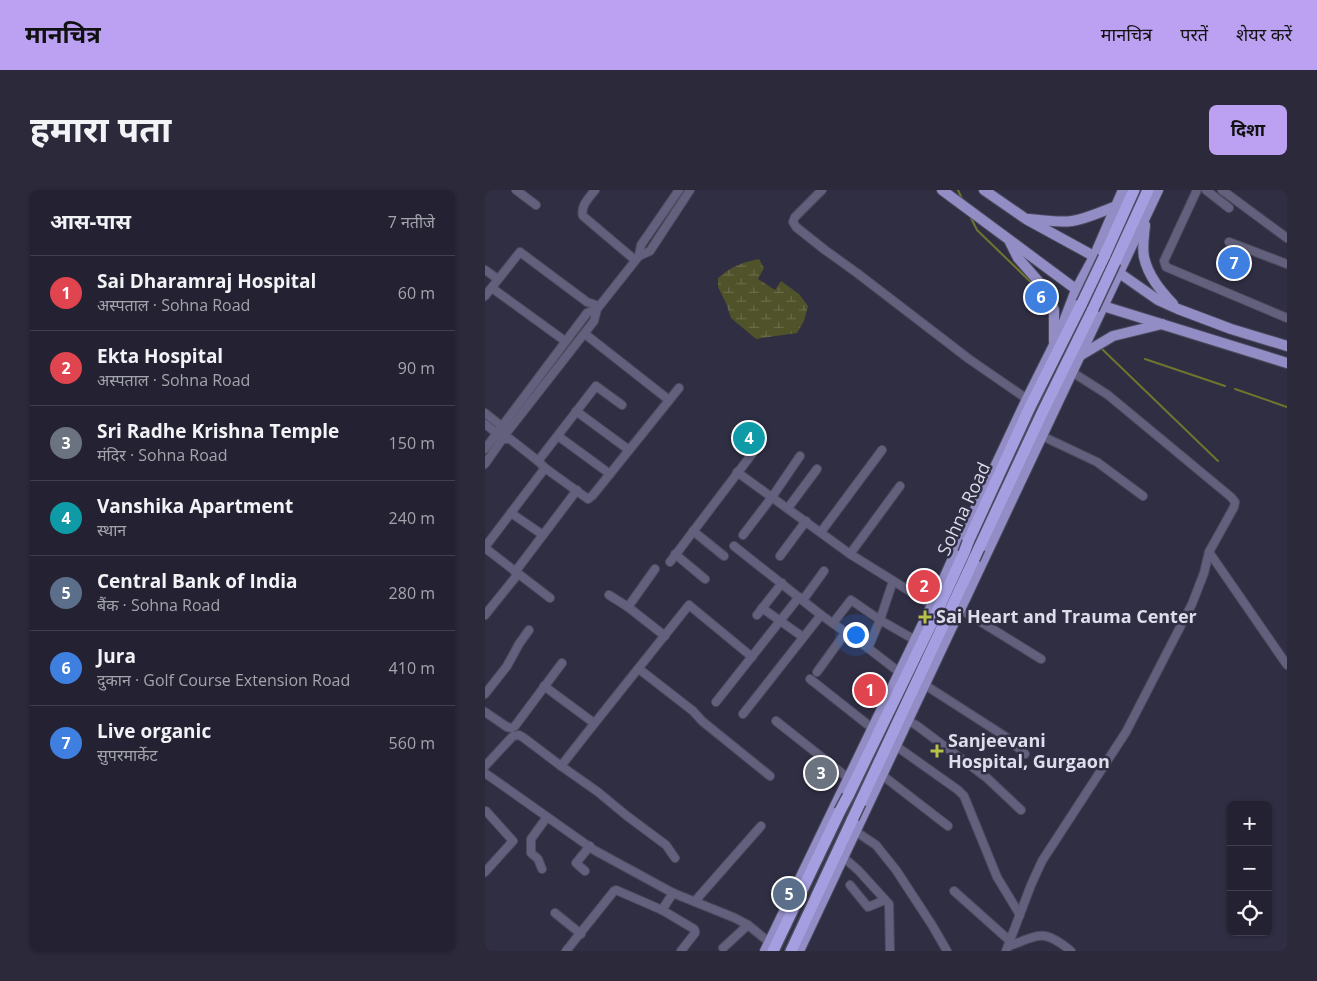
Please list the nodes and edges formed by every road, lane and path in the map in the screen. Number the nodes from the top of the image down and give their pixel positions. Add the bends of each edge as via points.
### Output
1 (516, 190) edge
2 (595, 190) edge
3 (679, 190) edge
4 (690, 190) edge
5 (822, 190) edge
6 (942, 190) edge
7 (984, 190) edge
8 (1123, 190) edge
9 (1134, 190) edge
10 (1148, 190) edge
11 (1158, 190) edge
12 (1197, 190) edge
13 (1206, 190) edge
14 (1222, 190) edge
15 (536, 205) dead end
16 (1117, 206) junction
17 (1229, 208) dead end
18 (1145, 217) junction
19 (1025, 219) junction
20 (1287, 238) edge
21 (1010, 241) junction
22 (1229, 242) dead end
23 (1099, 257) junction
24 (637, 258) junction
25 (1287, 264) edge
26 (1117, 267) junction
27 (485, 270) edge
28 (498, 279) junction
29 (492, 288) junction
30 (1076, 290) junction
31 (485, 296) edge
32 (598, 308) junction
33 (1098, 308) junction
34 (1178, 309) junction
35 (1287, 318) edge
36 (1163, 324) junction
37 (585, 334) junction
38 (565, 341) junction
39 (1286, 343) edge
40 (1055, 345) junction
41 (1081, 355) junction
42 (1287, 363) edge
43 (1072, 372) junction
44 (679, 388) dead end
45 (1027, 399) junction
46 (669, 400) junction
47 (622, 405) dead end
48 (576, 411) junction
49 (485, 413) edge
50 (485, 424) edge
51 (505, 429) junction
52 (497, 433) junction
53 (558, 436) junction
54 (1042, 436) junction
55 (507, 439) junction
56 (758, 446) dead end
57 (485, 449) edge
58 (629, 450) junction
59 (882, 450) dead end
60 (799, 456) dead end
61 (538, 461) junction
62 (485, 464) edge
63 (545, 468) junction
64 (817, 469) dead end
65 (737, 472) junction
66 (610, 474) junction
67 (900, 486) dead end
68 (577, 490) junction
69 (1143, 496) dead end
70 (772, 497) junction
71 (788, 508) junction
72 (511, 514) junction
73 (806, 521) junction
74 (693, 531) junction
75 (821, 532) junction
76 (543, 535) junction
77 (743, 535) dead end
78 (734, 546) dead end
79 (964, 546) junction
80 (485, 548) edge
81 (1209, 552) junction
82 (675, 554) junction
83 (850, 554) junction
84 (980, 555) junction
85 (724, 556) dead end
86 (780, 556) dead end
87 (670, 562) dead end
88 (655, 569) dead end
89 (825, 571) dead end
90 (517, 573) junction
91 (705, 579) dead end
92 (893, 581) junction
93 (782, 583) junction
94 (609, 595) dead end
95 (550, 598) dead end
96 (801, 598) junction
97 (932, 605) junction
98 (628, 608) junction
99 (762, 608) junction
100 (961, 609) junction
101 (485, 615) edge
102 (757, 615) dead end
103 (821, 615) junction
104 (880, 620) junction
105 (780, 621) junction
106 (833, 623) junction
107 (529, 630) dead end
108 (846, 632) junction
109 (665, 636) junction
110 (803, 637) junction
111 (915, 640) junction
112 (868, 648) junction
113 (752, 656) junction
114 (1041, 659) dead end
115 (562, 663) dead end
116 (1287, 664) edge
117 (639, 669) junction
118 (817, 672) dead end
119 (899, 672) junction
120 (810, 679) dead end
121 (925, 685) junction
122 (544, 686) junction
123 (485, 694) edge
124 (717, 702) dead end
125 (485, 712) edge
126 (743, 714) dead end
127 (776, 721) dead end
128 (908, 721) junction
129 (594, 723) junction
130 (872, 728) junction
131 (896, 746) junction
132 (1025, 754) dead end
133 (485, 766) edge
134 (561, 766) junction
135 (485, 773) edge
136 (882, 775) junction
137 (770, 776) dead end
138 (848, 778) junction
139 (842, 803) junction
140 (862, 808) junction
141 (1021, 810) dead end
142 (485, 811) edge
143 (547, 817) junction
144 (761, 826) dead end
145 (948, 826) dead end
146 (855, 831) junction
147 (522, 843) junction
148 (590, 846) junction
149 (843, 857) junction
150 (675, 858) dead end
151 (541, 869) dead end
152 (585, 871) dead end
153 (485, 872) edge
154 (850, 885) dead end
155 (954, 891) dead end
156 (673, 893) junction
157 (885, 900) junction
158 (695, 901) junction
159 (662, 910) junction
160 (555, 913) dead end
161 (1020, 915) junction
162 (748, 925) junction
163 (581, 934) junction
164 (1008, 946) edge
165 (723, 948) dead end
166 (769, 948) edge
167 (566, 951) edge
168 (681, 951) edge
169 (791, 951) edge
170 (799, 951) edge
171 (890, 951) edge
172 (947, 951) edge
173 (1071, 951) edge

1 - 15 street
2 - 24 street via 583,206 583,216
3 - 24 street via 641,245
4 - 24 street via 650,251
5 - 45 street via 795,218 796,227 969,359
6 - 21 main road
7 - 19 main road
8 - 16 main road
9 - 23 highway, Sohna Road
10 - 26 highway, Sohna Road
11 - 18 main road
12 - 35 street via 1164,260 1166,266
13 - 17 street
14 - 20 street
16 - 19 main road via 1074,221
16 - 23 main road
18 - 26 main road
18 - 34 main road via 1144,259 1159,289
19 - 23 main road
21 - 30 main road
21 - 40 main road via 1018,258 1046,290 1054,310
22 - 25 street
23 - 26 main road
23 - 30 main road
23 - 79 highway, Sohna Road, bridge via 1082,303
24 - 32 street
26 - 33 highway, Sohna Road, bridge
26 - 34 main road via 1158,300
27 - 28 street
28 - 29 street
28 - 32 street via 520,252
29 - 31 street
29 - 38 street
30 - 33 main road
30 - 40 main road
32 - 37 street
32 - 38 street via 587,313
33 - 36 main road
33 - 41 main road
33 - 84 highway, Sohna Road via 1042,413
34 - 39 main road via 1231,329
36 - 41 main road via 1113,336
36 - 42 main road
37 - 46 street
37 - 51 street
38 - 51 street
40 - 45 main road
41 - 43 main road
43 - 54 main road
43 - 81 street via 1108,395 1231,496 1234,507
44 - 46 street
45 - 79 main road
46 - 58 street
47 - 48 street via 595,386
48 - 53 street
48 - 58 street
49 - 51 street
50 - 52 street
51 - 52 street
51 - 55 street
52 - 55 street
52 - 57 street
53 - 61 street
53 - 66 street
54 - 69 street via 1097,462
54 - 84 main road
55 - 61 street
55 - 62 street
56 - 65 street
58 - 66 street
59 - 75 street
60 - 70 street
61 - 63 street
63 - 68 street
63 - 72 street
64 - 71 street
65 - 70 street
65 - 74 street
66 - 68 street via 588,499
67 - 83 street
68 - 76 street
70 - 71 street
70 - 77 street
71 - 73 street
72 - 76 street
72 - 80 street
73 - 75 street
73 - 86 street
74 - 82 street
74 - 85 street
75 - 83 street
76 - 90 street
78 - 93 street
79 - 84 main road
79 - 97 main road
79 - 139 highway, Sohna Road via 936,614
80 - 90 street
81 - 116 street
81 - 161 street via 1191,604 1125,732 1047,851
82 - 87 street
82 - 91 street
83 - 92 street
84 - 100 main road
84 - 140 highway, Sohna Road
88 - 98 street
89 - 96 street
90 - 95 street
90 - 101 street
92 - 97 street
92 - 104 street
93 - 96 street
93 - 99 street
94 - 98 street
96 - 103 street
96 - 105 street
97 - 111 main road
98 - 109 street
99 - 102 street
99 - 105 street
100 - 114 street
100 - 121 main road
103 - 106 street
103 - 110 street
104 - 106 street via 851,600
104 - 111 street
104 - 112 street
105 - 110 street
105 - 113 street
106 - 108 street
107 - 123 street
108 - 112 street
108 - 118 street
109 - 113 street via 689,605
109 - 117 street
110 - 126 street
111 - 119 main road
112 - 119 street
113 - 124 street
115 - 122 street
117 - 129 street
117 - 137 street
119 - 130 main road
120 - 130 street
121 - 128 main road
121 - 132 street via 1006,737
122 - 125 street via 511,728
122 - 129 street
127 - 138 street
128 - 131 main road
128 - 141 street via 987,778
129 - 134 street
130 - 138 main road
131 - 136 main road
131 - 161 street via 964,796 997,877
133 - 134 street via 513,736 519,735
134 - 150 street via 666,845
135 - 143 street
136 - 140 main road
136 - 145 street
138 - 139 main road
139 - 140 main road
139 - 166 highway, Sohna Road
140 - 146 main road
140 - 169 highway, Sohna Road, bridge via 853,818
142 - 147 street
143 - 147 street via 531,840
143 - 148 street
144 - 158 street
146 - 149 main road
146 - 172 street via 876,845 896,870
147 - 151 street via 538,859
147 - 153 street
148 - 152 street via 576,863
148 - 156 street
149 - 157 street
149 - 170 main road
154 - 157 street via 868,907
155 - 164 street
156 - 158 street
156 - 159 street
157 - 171 street via 889,904
158 - 162 street
159 - 163 street via 615,890
159 - 168 street via 695,931
160 - 163 street
161 - 164 street
162 - 165 street
162 - 166 street
163 - 167 street
164 - 173 street via 1040,935 1057,940

